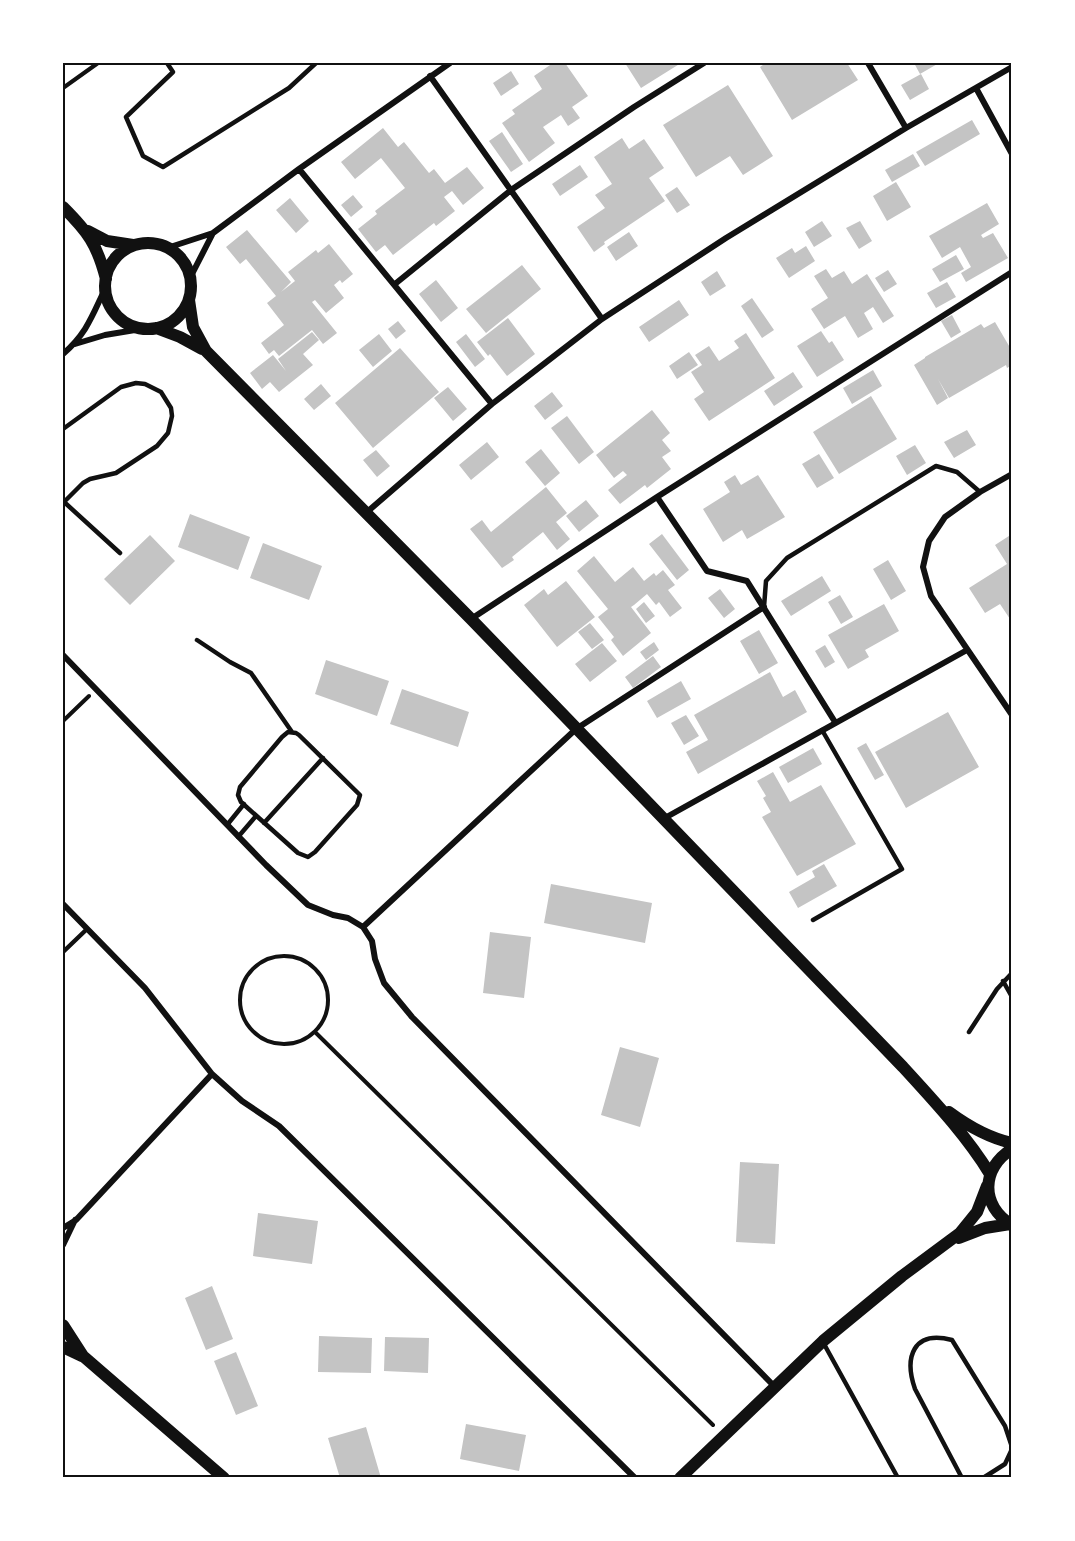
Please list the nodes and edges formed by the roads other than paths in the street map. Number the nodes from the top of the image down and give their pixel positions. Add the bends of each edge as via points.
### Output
1 (167, 63) edge
2 (316, 63) edge
3 (450, 63) edge
4 (704, 63) edge
5 (868, 63) edge
6 (1012, 67) edge
7 (430, 76) junction
8 (976, 88) junction
9 (906, 128) junction
10 (1012, 154) edge
11 (299, 169) junction
12 (511, 190) junction
13 (63, 207) edge
14 (82, 226) junction
15 (213, 233) junction
16 (137, 244) junction
17 (167, 248) junction
18 (1012, 272) edge
19 (190, 278) junction
20 (105, 284) junction
21 (395, 284) junction
22 (189, 300) junction
23 (602, 319) junction
24 (156, 328) junction
25 (141, 329) junction
26 (74, 344) junction
27 (206, 351) junction
28 (63, 354) edge
29 (492, 404) junction
30 (63, 429) edge
31 (1012, 474) edge
32 (980, 492) junction
33 (657, 497) junction
34 (64, 501) edge
35 (367, 512) junction
36 (120, 553) dead end
37 (764, 608) junction
38 (471, 618) junction
39 (196, 640) dead end
40 (966, 650) junction
41 (63, 655) edge
42 (1012, 715) edge
43 (835, 722) junction
44 (576, 729) junction
45 (822, 730) junction
46 (292, 732) junction
47 (323, 758) junction
48 (244, 804) junction
49 (256, 816) junction
50 (663, 820) junction
51 (264, 823) junction
52 (227, 825) junction
53 (238, 837) junction
54 (63, 904) edge
55 (813, 920) dead end
56 (363, 927) junction
57 (87, 928) junction
58 (63, 952) edge
59 (1012, 973) edge
60 (1003, 981) junction
61 (1012, 997) edge
62 (969, 1032) dead end
63 (212, 1074) junction
64 (936, 1103) junction
65 (1012, 1143) edge
66 (1012, 1149) edge
67 (989, 1180) junction
68 (76, 1220) junction
69 (1011, 1224) edge
70 (63, 1228) edge
71 (950, 1242) junction
72 (63, 1245) edge
73 (63, 1326) edge
74 (823, 1341) junction
75 (63, 1347) edge
76 (83, 1356) junction
77 (774, 1386) junction
78 (1012, 1448) edge
79 (224, 1478) edge
80 (635, 1478) edge
81 (680, 1478) edge
82 (898, 1478) edge
83 (962, 1478) edge
84 (983, 1478) edge

1 - 2 lane via 173,72 126,117 143,156 163,167 289,88
3 - 7 street
4 - 12 street
5 - 9 street
6 - 8 street
7 - 11 street
7 - 12 street
8 - 9 street
8 - 10 street
9 - 23 street via 726,237
11 - 15 street
11 - 21 street
12 - 21 street
12 - 23 street
13 - 14 main road
14 - 16 main road via 107,242
14 - 20 main road via 98,250
15 - 17 street
15 - 19 street
16 - 17 main road
16 - 20 main road via 111,264
17 - 19 main road via 186,266
18 - 33 street
19 - 22 main road
20 - 25 main road via 108,303 116,315
20 - 26 street via 95,314
21 - 29 street
22 - 24 main road via 182,313
22 - 27 main road via 193,327
23 - 29 street
24 - 25 main road
24 - 27 main road
25 - 26 street
26 - 28 street
27 - 35 main road
29 - 35 street
30 - 34 lane via 128,384 154,387 171,408 171,425 164,440 116,473 83,483
31 - 32 street
32 - 37 lane via 957,472 936,466 787,558 766,581
32 - 40 street via 945,517 929,542 923,567 931,596
33 - 37 street via 707,571 747,581
33 - 38 street
34 - 36 lane
35 - 38 main road
37 - 43 street
37 - 44 street
38 - 44 main road
39 - 46 lane via 251,673
40 - 42 street
40 - 43 street
41 - 52 street
43 - 45 street
44 - 50 main road
44 - 56 street
45 - 50 street
45 - 55 lane via 902,869
46 - 47 lane
46 - 48 lane via 285,734 240,787 238,795
47 - 51 lane
47 - 51 lane via 360,795 359,802 315,852 301,856
48 - 49 lane
48 - 52 lane
49 - 51 lane
49 - 53 lane
50 - 64 main road
52 - 53 street
53 - 56 street via 308,905
54 - 57 street
56 - 77 street via 372,941 384,983 412,1017
57 - 58 lane
57 - 63 street via 145,988
59 - 60 lane
60 - 61 lane
60 - 62 lane
63 - 68 street
63 - 80 street via 279,1126
64 - 65 main road via 976,1130
64 - 67 main road via 978,1154
66 - 67 main road via 995,1163
67 - 69 main road via 994,1208
67 - 71 main road via 977,1212
68 - 70 street
68 - 72 street
69 - 71 main road via 979,1230
71 - 74 main road
73 - 76 main road
74 - 77 main road
74 - 82 lane
75 - 76 main road
76 - 79 main road
77 - 81 main road
78 - 83 lane via 1005,1426 952,1340 938,1336 925,1339 911,1356 910,1374
78 - 84 lane via 1005,1464

